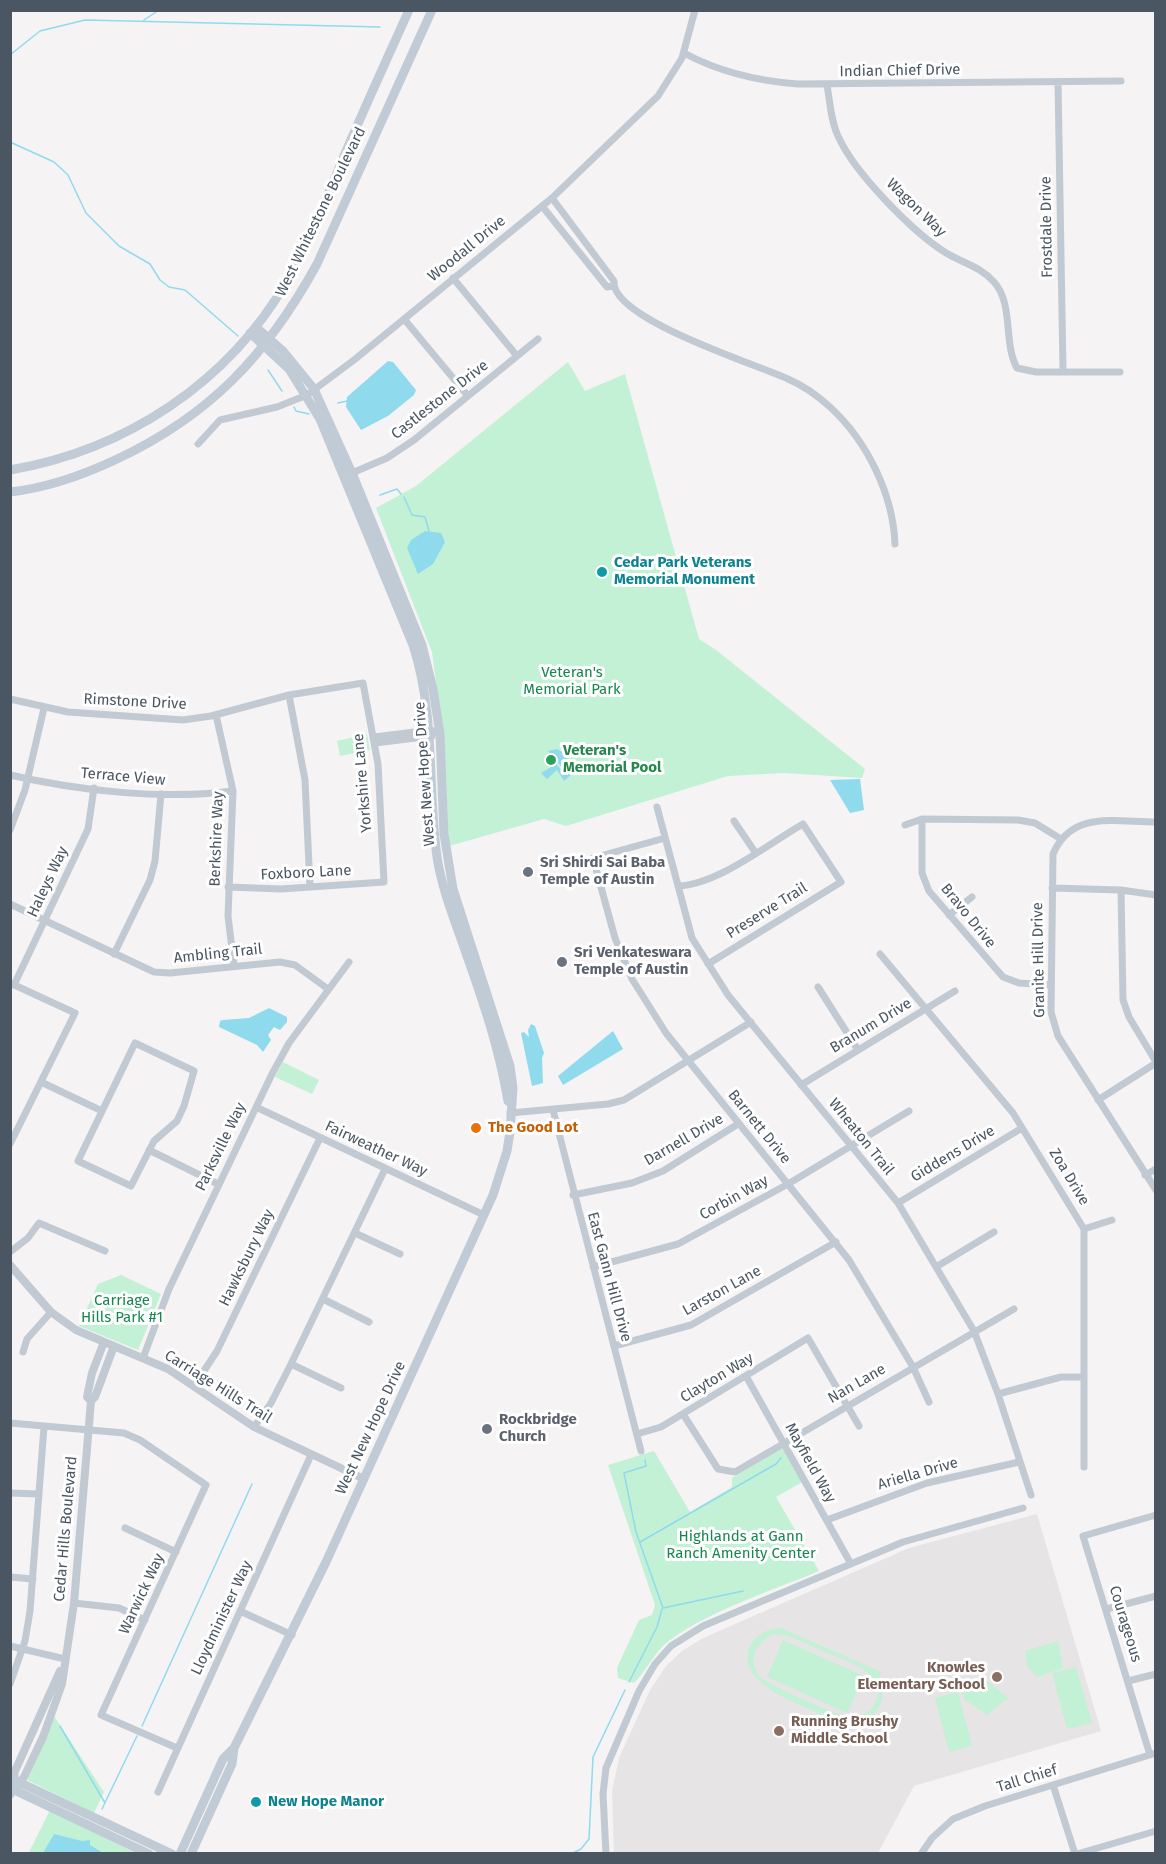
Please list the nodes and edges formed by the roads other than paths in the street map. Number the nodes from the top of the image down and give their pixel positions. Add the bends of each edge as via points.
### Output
1 (409, 10) edge
2 (432, 10) edge
3 (695, 10) edge
4 (684, 53) junction
5 (1121, 81) dead end
6 (1058, 82) junction
7 (827, 85) junction
8 (363, 113) junction
9 (382, 121) junction
10 (552, 198) junction
11 (542, 206) junction
12 (453, 278) junction
13 (613, 286) junction
14 (404, 319) junction
15 (253, 330) junction
16 (538, 339) dead end
17 (268, 342) junction
18 (517, 356) junction
19 (1063, 370) junction
20 (1119, 372) dead end
21 (310, 392) junction
22 (468, 396) junction
23 (198, 444) dead end
24 (10, 470) edge
25 (352, 473) junction
26 (10, 492) edge
27 (895, 544) dead end
28 (363, 683) joint
29 (289, 695) junction
30 (10, 699) edge
31 (44, 708) junction
32 (216, 715) junction
33 (434, 733) junction
34 (375, 740) junction
35 (10, 775) edge
36 (27, 779) junction
37 (94, 788) junction
38 (233, 791) junction
39 (161, 794) junction
40 (657, 807) dead end
41 (922, 819) junction
42 (734, 821) dead end
43 (1155, 822) edge
44 (905, 825) dead end
45 (10, 830) edge
46 (665, 838) junction
47 (1061, 839) junction
48 (755, 852) junction
49 (384, 882) joint
50 (678, 886) junction
51 (228, 887) junction
52 (310, 887) junction
53 (1052, 888) junction
54 (1121, 890) junction
55 (1155, 895) edge
56 (972, 897) dead end
57 (10, 904) edge
58 (949, 915) junction
59 (45, 921) junction
60 (114, 954) junction
61 (880, 954) dead end
62 (349, 962) dead end
63 (708, 964) junction
64 (234, 965) junction
65 (12, 984) edge
66 (1051, 985) junction
67 (818, 987) dead end
68 (328, 989) junction
69 (955, 991) dead end
70 (926, 1009) junction
71 (751, 1023) junction
72 (858, 1050) junction
73 (688, 1062) junction
74 (1155, 1063) edge
75 (41, 1082) junction
76 (801, 1085) junction
77 (1098, 1100) junction
78 (256, 1107) junction
79 (553, 1110) junction
80 (102, 1111) junction
81 (909, 1111) dead end
82 (510, 1113) junction
83 (738, 1124) junction
84 (1023, 1128) junction
85 (320, 1138) junction
86 (11, 1141) edge
87 (851, 1146) junction
88 (149, 1150) junction
89 (385, 1169) junction
90 (1155, 1169) edge
91 (1145, 1175) junction
92 (218, 1184) junction
93 (788, 1184) junction
94 (1155, 1190) edge
95 (573, 1195) junction
96 (898, 1203) junction
97 (484, 1215) junction
98 (1112, 1220) dead end
99 (357, 1229) junction
100 (1084, 1229) junction
101 (994, 1232) dead end
102 (836, 1242) junction
103 (105, 1251) dead end
104 (10, 1252) edge
105 (400, 1254) dead end
106 (10, 1265) edge
107 (593, 1267) junction
108 (936, 1267) junction
109 (325, 1296) junction
110 (1014, 1309) dead end
111 (51, 1312) junction
112 (369, 1322) dead end
113 (974, 1331) junction
114 (104, 1342) junction
115 (114, 1346) junction
116 (614, 1346) junction
117 (23, 1352) dead end
118 (143, 1358) junction
119 (293, 1360) junction
120 (913, 1367) junction
121 (746, 1376) junction
122 (1084, 1377) junction
123 (194, 1386) junction
124 (341, 1388) dead end
125 (999, 1394) junction
126 (91, 1401) junction
127 (929, 1402) dead end
128 (846, 1406) junction
129 (683, 1414) junction
130 (10, 1423) edge
131 (859, 1426) dead end
132 (44, 1427) junction
133 (254, 1427) junction
134 (87, 1429) junction
135 (637, 1434) junction
136 (784, 1444) junction
137 (640, 1450) dead end
138 (311, 1455) junction
139 (1019, 1462) junction
140 (1084, 1467) dead end
141 (364, 1479) junction
142 (10, 1493) edge
143 (39, 1494) junction
144 (1031, 1495) dead end
145 (1023, 1508) dead end
146 (1155, 1515) edge
147 (826, 1520) junction
148 (125, 1528) dead end
149 (176, 1552) junction
150 (851, 1564) junction
151 (10, 1577) edge
152 (33, 1580) junction
153 (1155, 1596) edge
154 (74, 1603) junction
155 (1107, 1609) junction
156 (240, 1611) junction
157 (145, 1620) junction
158 (292, 1635) junction
159 (10, 1646) edge
160 (23, 1649) junction
161 (65, 1659) junction
162 (1155, 1674) edge
163 (1128, 1681) junction
164 (10, 1684) edge
165 (177, 1748) junction
166 (234, 1748) junction
167 (1153, 1754) edge
168 (13, 1785) edge
169 (1053, 1785) junction
170 (158, 1792) dead end
171 (1155, 1831) edge
172 (149, 1854) edge
173 (172, 1854) edge
174 (180, 1854) edge
175 (191, 1854) edge
176 (606, 1854) edge
177 (921, 1854) edge
178 (1076, 1854) edge

1 - 8 main road, West Whitestone Boulevard
2 - 9 main road, West Whitestone Boulevard
3 - 4 street, Woodall Drive
4 - 7 street, Indian Chief Drive via 719,69 774,82
4 - 10 street, Woodall Drive via 658,96
5 - 6 street, Indian Chief Drive
6 - 7 street, Indian Chief Drive
6 - 19 street, Frostdale Drive
7 - 19 street, Wagon Way via 837,136 862,174 924,237 995,282 1009,327 1010,355 1017,368 1036,372
8 - 9 main road
8 - 15 main road, West Whitestone Boulevard via 303,250
9 - 17 main road, West Whitestone Boulevard via 317,264
10 - 11 street, Woodall Drive
10 - 13 street via 614,281
11 - 12 street, Woodall Drive
11 - 13 street via 607,286
12 - 14 street, Woodall Drive
12 - 18 street
13 - 27 street via 646,317 667,329 790,379 830,407 866,451 887,497
14 - 21 street, Woodall Drive
14 - 22 street
15 - 17 main road, West New Hope Drive
15 - 24 main road, West Whitestone Boulevard via 212,375 155,417 77,454
16 - 18 street, Castlestone Drive
17 - 21 main road, West New Hope Drive
17 - 26 main road, West Whitestone Boulevard via 207,405 144,447 59,482
18 - 22 street, Castlestone Drive
19 - 20 street, Wagon Way
21 - 23 street, Woodall Drive via 277,407 220,420
21 - 25 main road, West New Hope Drive
21 - 33 main road, West New Hope Drive via 413,645
22 - 25 street, Castlestone Drive via 387,458
25 - 33 main road, West New Hope Drive via 422,645 433,689
28 - 29 street, Rimstone Drive
28 - 34 street, Yorkshire Lane
29 - 32 street, Rimstone Drive
29 - 52 street via 305,780
30 - 31 street, Rimstone Drive
31 - 32 street, Rimstone Drive via 183,720
31 - 36 street
32 - 38 street, Berkshire Way
33 - 34 street
33 - 82 main road, West New Hope Drive via 447,866 505,1047 513,1088
34 - 49 street, Yorkshire Lane
35 - 36 street, Terrace View
36 - 37 street, Terrace View
36 - 45 street
37 - 39 street, Terrace View
37 - 59 street, Haleys Way via 88,829
38 - 39 street, Terrace View via 199,796
38 - 51 street, Berkshire Way
39 - 60 street via 156,861
40 - 46 street, Wheaton Trail
41 - 44 street
41 - 47 street via 1028,821
41 - 58 street, Bravo Drive via 925,884
42 - 48 street
43 - 47 street via 1090,822 1076,826
46 - 50 street, Wheaton Trail
46 - 73 street, Barnett Drive via 593,858 615,938 632,979
47 - 53 street, Granite Hill Drive via 1053,855
48 - 50 street via 692,886
48 - 63 street, Preserve Trail via 803,824 841,882
49 - 52 street, Foxboro Lane
50 - 63 street, Wheaton Trail via 692,939
51 - 52 street, Foxboro Lane
51 - 64 street, Berkshire Way
53 - 54 street
53 - 66 street, Granite Hill Drive
54 - 55 street
54 - 74 street via 1123,1000
56 - 58 street
57 - 59 street, Ambling Trail
58 - 66 street, Bravo Drive via 1002,976 1019,983
59 - 60 street, Ambling Trail
59 - 65 street, Haleys Way
60 - 64 street, Ambling Trail via 154,972
61 - 70 street, Zoa Drive
62 - 68 street, Parksville Way
63 - 71 street, Wheaton Trail
64 - 68 street, Ambling Trail via 268,961 295,965
65 - 75 street via 75,1013
66 - 77 street, Granite Hill Drive via 1053,1025
67 - 72 street
68 - 78 street, Parksville Way via 289,1043
69 - 70 street, Branum Drive
70 - 72 street, Branum Drive
70 - 84 street, Zoa Drive
71 - 73 street
71 - 76 street, Wheaton Trail
72 - 76 street, Branum Drive
73 - 79 street via 624,1100
73 - 83 street, Barnett Drive
74 - 77 street
75 - 80 street
75 - 86 street
76 - 87 street, Wheaton Trail
77 - 91 street, Granite Hill Drive
78 - 85 street, Fairweather Way
78 - 92 street, Parksville Way
79 - 82 street
79 - 95 street, East Gann Hill Drive
80 - 88 street via 78,1161 131,1186
80 - 88 street via 135,1043 195,1071 177,1121
81 - 87 street, Corbin Way
82 - 97 main road, West New Hope Drive via 507,1151
83 - 93 street, Barnett Drive
83 - 95 street, Darnell Drive via 663,1171 632,1183
84 - 96 street, Giddens Drive
84 - 100 street, Zoa Drive
85 - 89 street, Fairweather Way
85 - 123 street, Hawksbury Way via 217,1351
87 - 93 street, Corbin Way
87 - 96 street, Wheaton Trail
88 - 92 street
89 - 97 street, Fairweather Way
89 - 99 street
90 - 91 street
91 - 94 street, Granite Hill Drive
92 - 118 street, Parksville Way via 169,1289
93 - 102 street, Barnett Drive
93 - 107 street, Corbin Way via 678,1244
95 - 107 street, East Gann Hill Drive
96 - 108 street, Wheaton Trail
97 - 141 main road, West New Hope Drive
98 - 100 street
99 - 105 street
99 - 109 street
100 - 122 street, Zoa Drive
101 - 108 street
102 - 116 street, Larston Lane via 691,1325
102 - 120 street, Barnett Drive
103 - 104 street via 39,1223
106 - 111 street, Carriage Hills Trail
107 - 116 street, East Gann Hill Drive
108 - 113 street, Wheaton Trail
109 - 112 street
109 - 119 street
110 - 113 street, Nan Lane
111 - 114 street, Carriage Hills Trail via 76,1330
111 - 117 street via 27,1339
113 - 120 street, Nan Lane
113 - 125 street, Wheaton Trail
114 - 115 street, Carriage Hills Trail
114 - 126 street, Cedar Hills Boulevard via 90,1382 87,1397
115 - 118 street, Carriage Hills Trail
115 - 126 street, Cedar Hills Boulevard
116 - 135 street, East Gann Hill Drive
118 - 123 street, Carriage Hills Trail
119 - 124 street
119 - 133 street
120 - 127 street, Barnett Drive
120 - 128 street, Nan Lane
121 - 128 street, Clayton Way via 808,1338
121 - 129 street, Clayton Way
121 - 136 street, Mayfield Way
122 - 125 street via 1061,1377
122 - 140 street, Zoa Drive
123 - 133 street, Carriage Hills Trail
125 - 139 street, Wheaton Trail
126 - 134 street, Cedar Hills Boulevard
128 - 131 street
128 - 136 street, Nan Lane
129 - 135 street, Clayton Way via 661,1427
129 - 136 street, Nan Lane via 723,1472 735,1472
130 - 132 street
132 - 134 street
132 - 143 street
133 - 138 street, Carriage Hills Trail
134 - 149 street, Warwick Way via 124,1433 140,1440 206,1485
134 - 154 street, Cedar Hills Boulevard
135 - 137 street, East Gann Hill Drive
136 - 147 street, Mayfield Way
138 - 141 street, Carriage Hills Trail
138 - 156 street, Lloydminister Way
139 - 144 street, Wheaton Trail
139 - 147 street, Ariella Drive via 927,1483
141 - 158 main road, West New Hope Drive
142 - 143 street
143 - 152 street
145 - 150 street via 913,1538
146 - 155 street, Courageous via 1083,1536
147 - 150 street, Mayfield Way
148 - 149 street
149 - 157 street, Warwick Way
150 - 176 street via 703,1626 663,1655 639,1691 606,1768
151 - 152 street
152 - 160 street
153 - 155 street
154 - 157 street via 119,1608
154 - 161 street, Cedar Hills Boulevard
155 - 163 street, Courageous
156 - 158 street
156 - 165 street, Lloydminister Way
157 - 165 street, Warwick Way via 101,1715
158 - 166 main road, West New Hope Drive
159 - 160 street
160 - 161 street
160 - 164 street
161 - 168 street, Cedar Hills Boulevard via 53,1712
162 - 163 street
163 - 167 street, Courageous
165 - 170 street, Lloydminister Way
166 - 174 main road, West New Hope Drive via 223,1760
166 - 175 main road, West New Hope Drive via 232,1764
167 - 169 street, Tall Chief
168 - 172 main road
168 - 173 main road
169 - 177 street, Tall Chief via 953,1819
169 - 178 street
171 - 178 street

